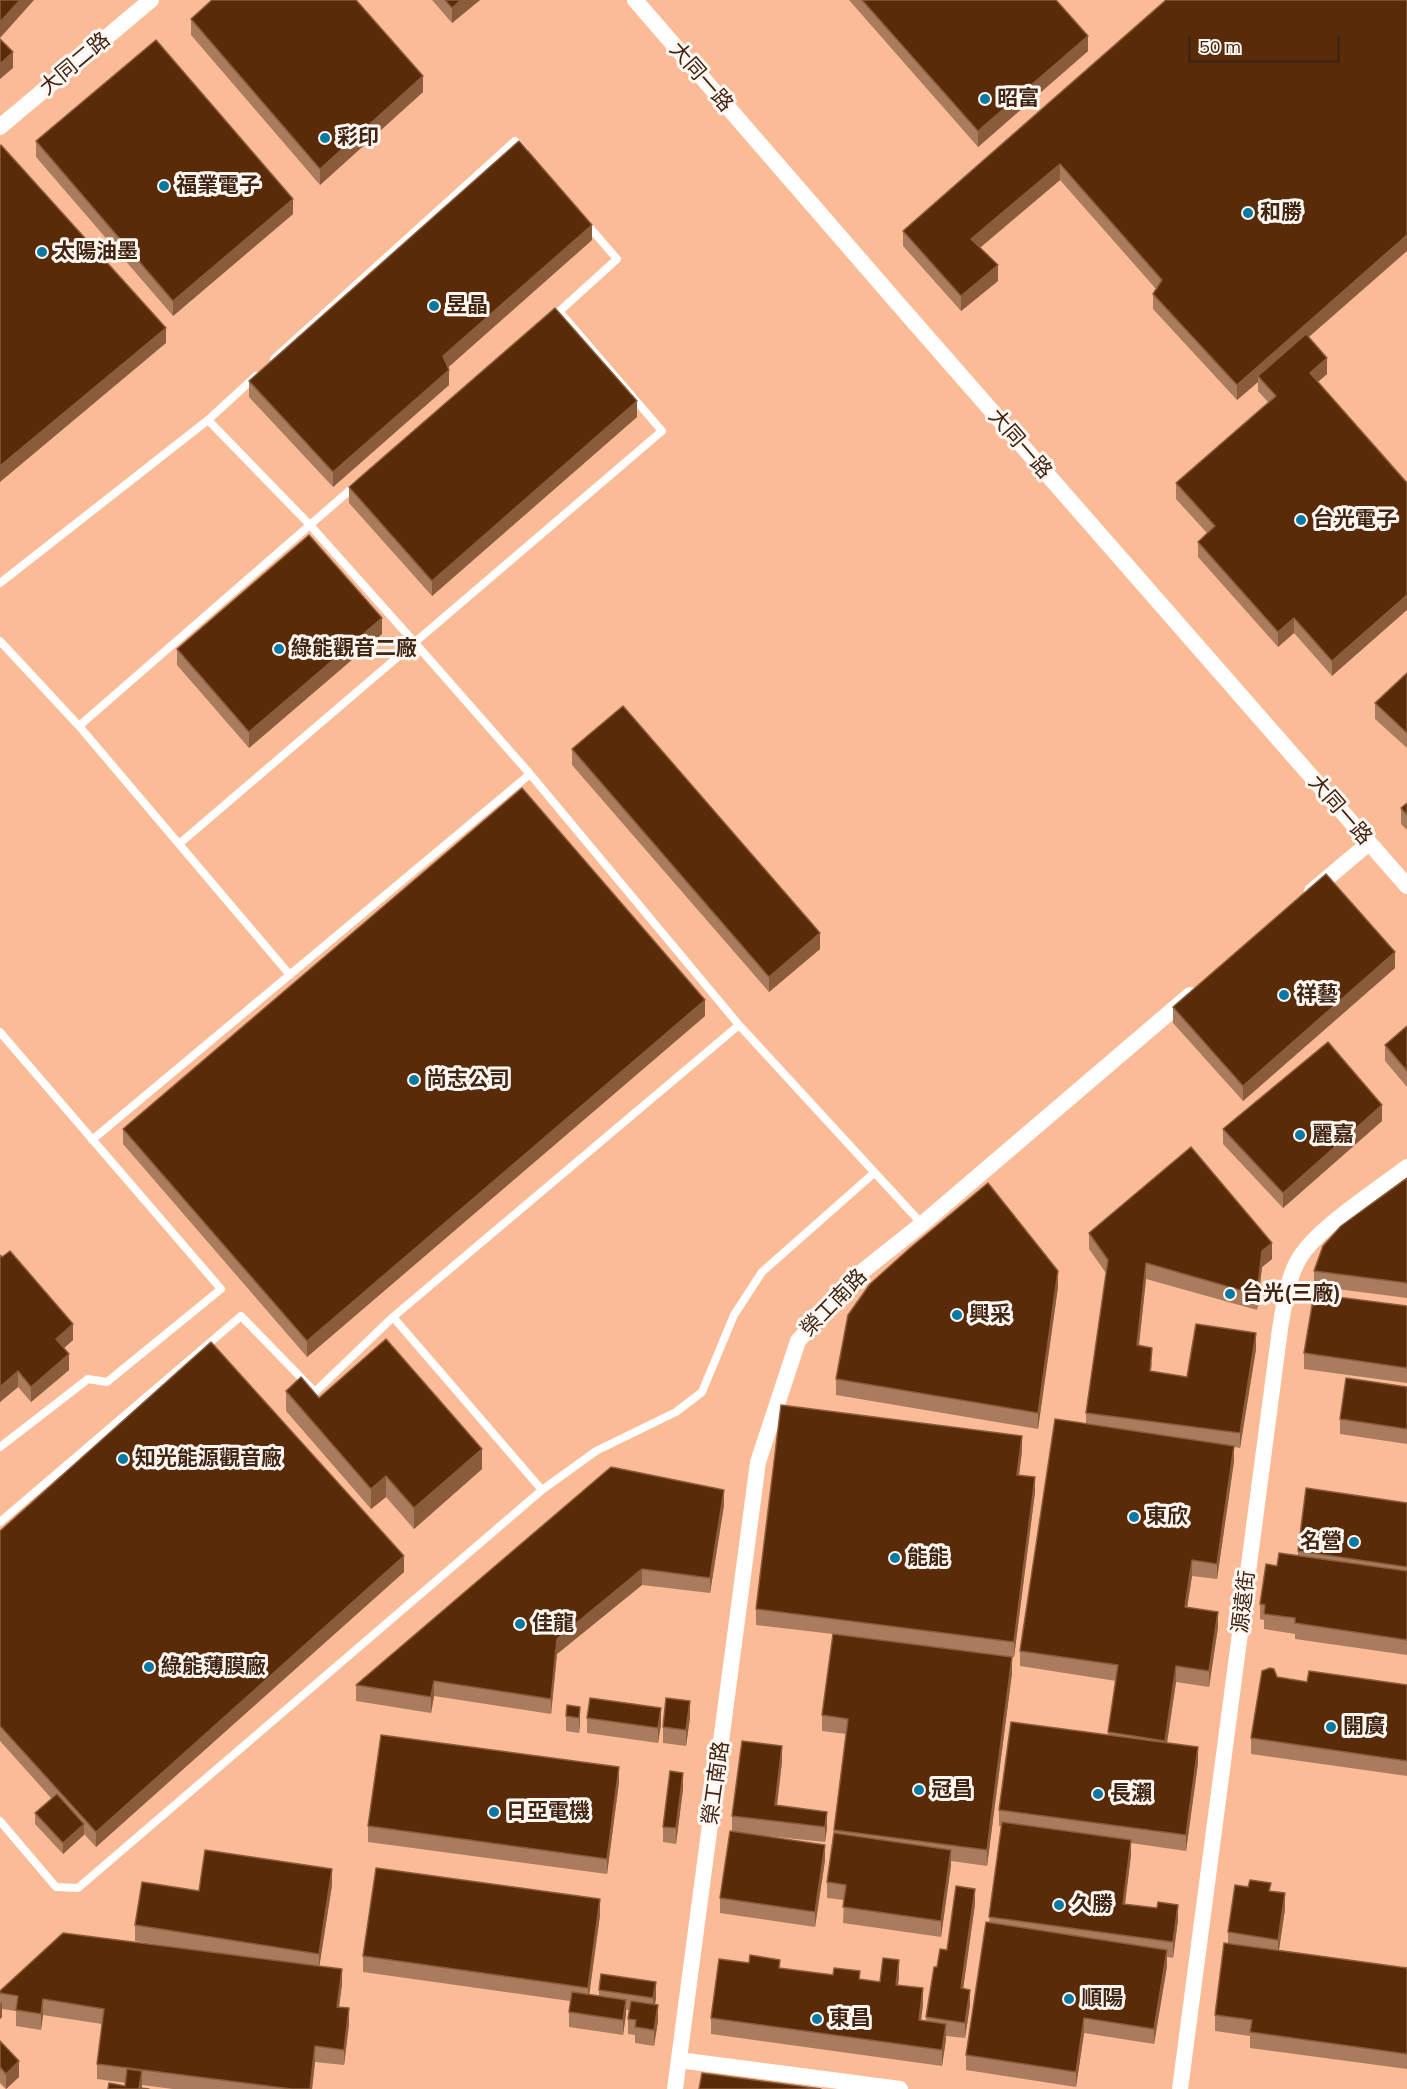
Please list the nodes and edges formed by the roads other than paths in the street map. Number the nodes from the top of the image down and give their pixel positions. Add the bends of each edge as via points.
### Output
1 (151, 0) edge
2 (635, 0) edge
3 (0, 127) edge
4 (529, 158) edge
5 (581, 217) edge
6 (560, 311) junction
7 (542, 327) edge
8 (269, 364) edge
9 (260, 372) edge
10 (208, 420) junction
11 (362, 479) edge
12 (309, 524) junction
13 (0, 583) edge
14 (0, 641) edge
15 (415, 644) junction
16 (79, 726) junction
17 (530, 774) junction
18 (1369, 843) junction
19 (179, 844) junction
20 (1407, 886) edge
21 (1296, 905) edge
22 (290, 975) junction
23 (1204, 983) edge
24 (739, 1025) junction
25 (0, 1032) edge
26 (92, 1140) junction
27 (1407, 1167) edge
28 (874, 1173) junction
29 (922, 1224) junction
30 (393, 1317) junction
31 (0, 1447) edge
32 (542, 1490) junction
33 (0, 1522) edge
34 (0, 1821) edge
35 (679, 2060) junction
36 (675, 2089) edge
37 (900, 2089) edge
38 (1180, 2089) edge

1 - 3 street, 大同二路
2 - 18 street, 大同一路
4 - 8 lane via 515,141
5 - 6 lane via 617,259
6 - 7 lane
6 - 15 lane via 662,431
9 - 10 lane
10 - 12 lane
10 - 13 lane
11 - 12 lane
12 - 15 lane
12 - 16 lane
14 - 16 lane
15 - 17 lane
15 - 19 lane
16 - 19 lane
17 - 22 lane
17 - 24 lane
18 - 20 street, 大同一路
18 - 21 street
19 - 22 lane
22 - 26 lane
23 - 29 street, 榮工南路
24 - 28 lane
24 - 30 lane
25 - 26 lane
26 - 31 lane via 221,1290 107,1382 88,1379
27 - 38 street, 源遠街 via 1321,1233 1299,1258 1288,1288
28 - 29 lane
28 - 32 lane via 762,1272 734,1316 702,1392 676,1412 596,1451
29 - 35 street, 榮工南路 via 854,1278 798,1341 759,1462
30 - 32 lane
30 - 33 lane via 315,1392 241,1316
32 - 34 lane via 78,1888 56,1887
35 - 36 street, 榮工南路
35 - 37 street

